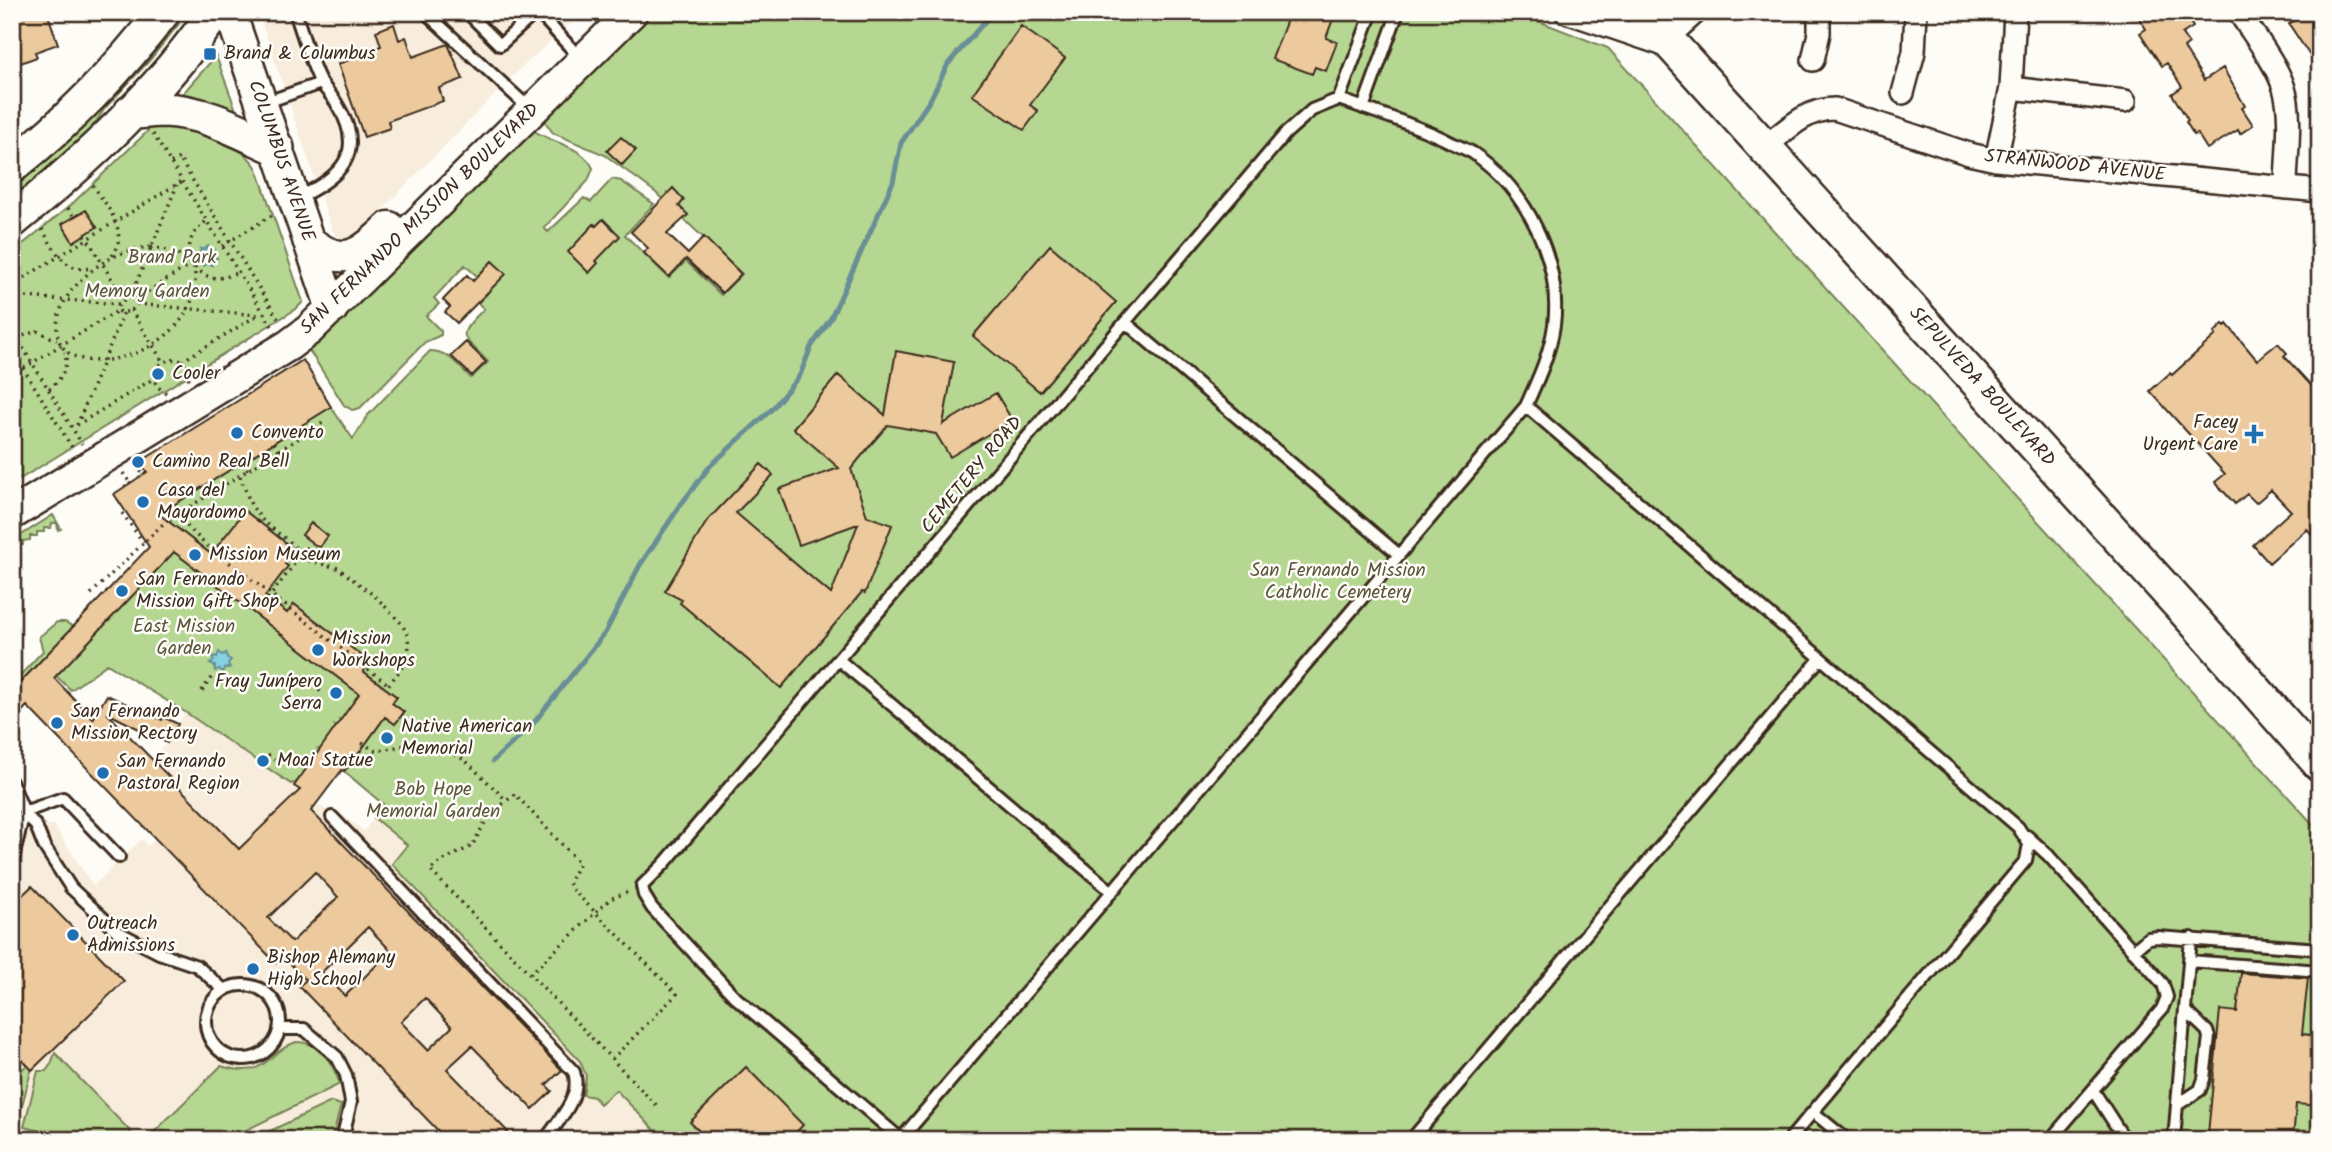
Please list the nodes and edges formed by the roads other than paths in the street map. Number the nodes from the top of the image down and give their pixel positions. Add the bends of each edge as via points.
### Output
1 (163, 12) edge
2 (215, 12) edge
3 (230, 12) edge
4 (295, 12) edge
5 (425, 12) edge
6 (467, 12) edge
7 (537, 12) edge
8 (632, 12) edge
9 (1372, 12) edge
10 (1398, 12) edge
11 (1566, 12) edge
12 (1642, 12) edge
13 (1696, 12) edge
14 (1819, 12) edge
15 (1916, 12) edge
16 (2015, 12) edge
17 (2239, 12) edge
18 (1671, 44) junction
19 (582, 60) junction
20 (1813, 60) dead end
21 (321, 83) junction
22 (2011, 88) junction
23 (1903, 93) dead end
24 (1339, 99) junction
25 (2125, 101) dead end
26 (262, 104) junction
27 (1363, 108) junction
28 (532, 110) junction
29 (140, 121) junction
30 (1765, 147) junction
31 (277, 148) junction
32 (1996, 160) junction
33 (12, 166) edge
34 (470, 172) junction
35 (2286, 188) junction
36 (2320, 191) edge
37 (285, 206) junction
38 (27, 224) edge
39 (308, 240) junction
40 (332, 309) junction
41 (1125, 322) junction
42 (1526, 406) junction
43 (12, 514) edge
44 (1398, 554) junction
45 (1820, 659) junction
46 (839, 660) junction
47 (2320, 764) edge
48 (12, 783) edge
49 (24, 812) junction
50 (332, 817) dead end
51 (2018, 827) junction
52 (119, 857) dead end
53 (12, 863) edge
54 (1111, 891) junction
55 (2191, 938) junction
56 (2320, 949) edge
57 (2133, 951) junction
58 (2189, 961) junction
59 (2320, 971) edge
60 (224, 990) junction
61 (2185, 1010) junction
62 (279, 1028) junction
63 (2093, 1090) junction
64 (2177, 1105) junction
65 (1813, 1112) junction
66 (342, 1140) edge
67 (545, 1140) edge
68 (901, 1140) edge
69 (1411, 1140) edge
70 (1789, 1140) edge
71 (1847, 1140) edge
72 (2050, 1140) edge
73 (2125, 1140) edge
74 (2174, 1140) edge

1 - 33 main road via 76,109
2 - 29 main road
3 - 26 main road, COLUMBUS AVENUE
4 - 21 lane
5 - 28 lane
6 - 7 lane via 500,45
7 - 19 lane
8 - 19 main road, SAN FERNANDO MISSION BOULEVARD
9 - 24 lane
10 - 27 lane
11 - 18 street
12 - 18 main road, SEPULVEDA BOULEVARD
13 - 18 street
14 - 20 street
15 - 23 street via 1914,52
16 - 22 street
17 - 35 street via 2284,90
18 - 30 main road, SEPULVEDA BOULEVARD
19 - 28 main road, SAN FERNANDO MISSION BOULEVARD
21 - 26 lane
21 - 37 lane via 340,108 351,147 335,176
22 - 25 street
22 - 32 street
24 - 27 lane
24 - 41 lane, CEMETERY ROAD via 1312,110 1286,133
26 - 31 main road, COLUMBUS AVENUE
27 - 42 lane via 1414,125 1473,153 1507,183 1530,216 1544,246 1553,284 1554,323 1545,365
28 - 34 main road, SAN FERNANDO MISSION BOULEVARD
29 - 31 main road via 165,110 206,118
29 - 38 main road via 88,156
30 - 32 street, STRANWOOD AVENUE via 1806,116 1825,108
30 - 47 main road, SEPULVEDA BOULEVARD
31 - 37 main road, COLUMBUS AVENUE
32 - 35 street, STRANWOOD AVENUE
34 - 39 main road via 428,192 361,252 336,257
34 - 40 main road, SAN FERNANDO MISSION BOULEVARD
35 - 36 street, STRANWOOD AVENUE
37 - 39 main road, COLUMBUS AVENUE
39 - 40 main road, COLUMBUS AVENUE
40 - 43 main road, SAN FERNANDO MISSION BOULEVARD via 289,345
41 - 44 lane
41 - 46 lane, CEMETERY ROAD
42 - 44 lane
42 - 45 lane
44 - 54 lane
45 - 51 lane
45 - 69 lane
46 - 54 lane
46 - 68 lane, CEMETERY ROAD via 642,886 652,908 735,997
48 - 49 lane
49 - 52 lane via 63,798
49 - 53 lane
49 - 60 lane via 71,888 118,932 197,966
50 - 67 lane via 574,1072 577,1086 570,1104
51 - 57 lane
51 - 65 lane via 2029,844 2026,860
54 - 68 lane
55 - 56 lane
55 - 57 lane via 2148,938
55 - 58 lane
57 - 63 lane via 2163,984 2167,997 2162,1009
58 - 59 lane
58 - 61 lane
60 - 62 lane via 236,985 259,988 276,1005
60 - 62 lane via 210,1006 207,1028 226,1054 259,1055 276,1039
61 - 64 lane
61 - 64 lane via 2207,1031 2208,1044 2200,1090
62 - 66 lane via 304,1030 337,1057 351,1102
63 - 72 lane
63 - 73 lane
64 - 74 lane
65 - 70 lane
65 - 71 lane

